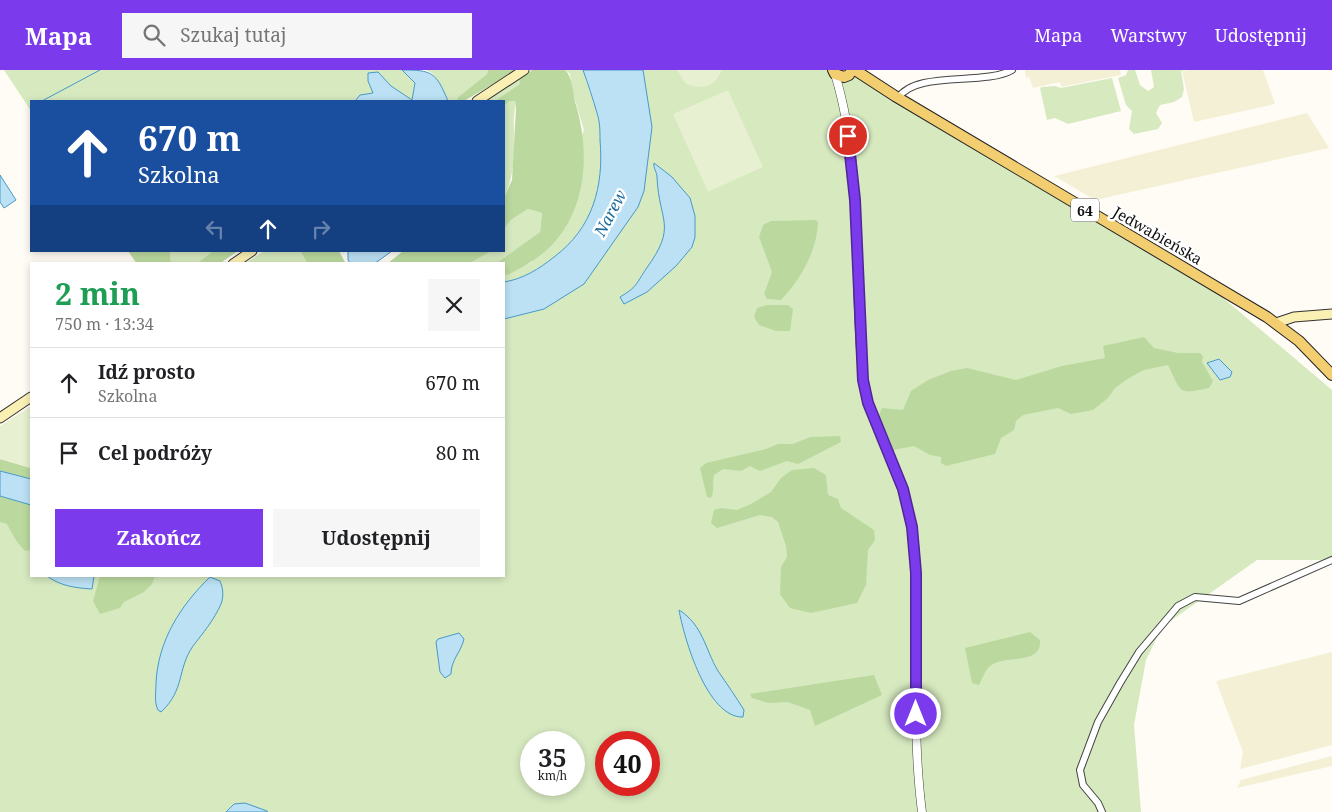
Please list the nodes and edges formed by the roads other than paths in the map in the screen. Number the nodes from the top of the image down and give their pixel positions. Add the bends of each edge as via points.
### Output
1 (1012, 70) edge
2 (520, 73) edge
3 (845, 73) edge
4 (896, 97) junction
5 (479, 100) edge
6 (251, 252) edge
7 (236, 262) edge
8 (1332, 314) edge
9 (1276, 323) junction
10 (1332, 376) edge
11 (30, 398) edge
12 (0, 418) edge
13 (1332, 560) edge
14 (922, 812) edge
15 (1102, 812) edge

1 - 4 street via 986,77 923,84
2 - 5 main road
3 - 4 main road, Jedwabieńska / 64
3 - 14 street via 842,104 855,200 863,380 868,403 903,489 914,537 916,749
4 - 9 main road, Jedwabieńska / 64
6 - 7 main road
8 - 9 main road via 1294,317
9 - 10 main road, 64 via 1303,345
11 - 12 main road
13 - 15 street via 1239,601 1195,597 1178,606 1139,652 1120,683 1098,722 1080,770 1083,785

